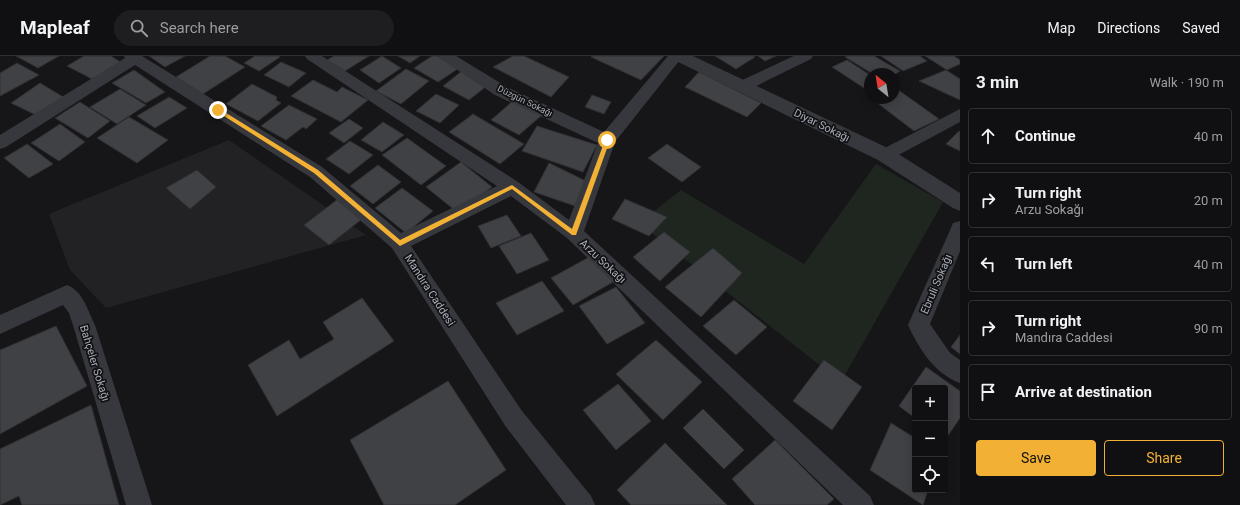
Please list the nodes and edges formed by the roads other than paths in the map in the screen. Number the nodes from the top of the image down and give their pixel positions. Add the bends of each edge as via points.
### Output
1 (446, 56) edge
2 (676, 56) edge
3 (680, 56) edge
4 (806, 56) edge
5 (134, 57) edge
6 (318, 57) edge
7 (743, 86) junction
8 (960, 115) edge
9 (607, 140) junction
10 (0, 143) edge
11 (885, 156) junction
12 (512, 187) junction
13 (960, 203) edge
14 (960, 228) edge
15 (574, 233) junction
16 (400, 243) junction
17 (0, 325) edge
18 (960, 374) edge
19 (139, 505) edge
20 (582, 505) edge
21 (861, 505) edge

1 - 9 street, Düzgün Sokağı via 501,91
2 - 9 street
3 - 7 street, Diyar Sokağı
4 - 7 street
5 - 10 street
5 - 16 street, Mandıra Caddesi via 316,172
6 - 12 street, Arzu Sokağı
7 - 11 street, Diyar Sokağı
8 - 11 street
9 - 15 street
11 - 13 street, Diyar Sokağı
12 - 15 street, Arzu Sokağı
12 - 16 street
14 - 18 street, Ebruli Sokağı via 918,325 942,360
15 - 21 street, Arzu Sokağı
16 - 20 street, Mandıra Caddesi via 514,419
17 - 19 street, Bahçeler Sokağı via 67,294 77,308 84,325

